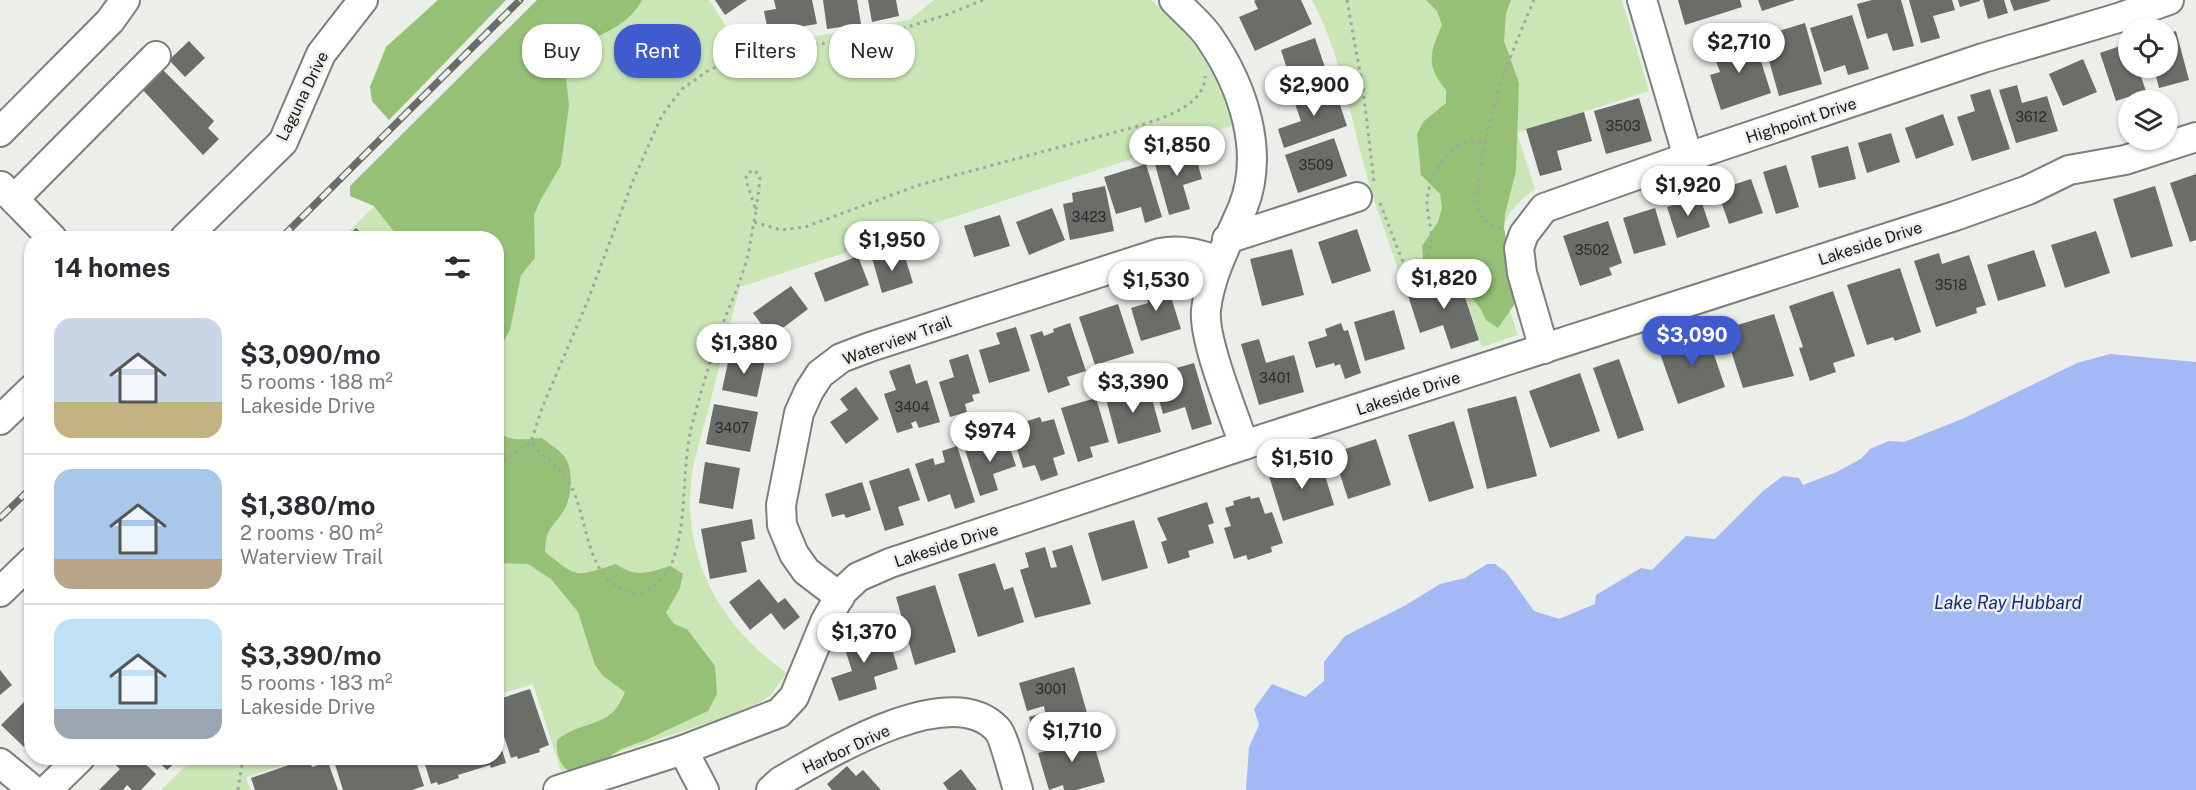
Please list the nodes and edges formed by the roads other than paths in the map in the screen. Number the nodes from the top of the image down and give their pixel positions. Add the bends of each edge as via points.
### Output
1 (125, 0) edge
2 (363, 0) edge
3 (1174, 0) edge
4 (1642, 0) edge
5 (2169, 0) edge
6 (156, 56) dead end
7 (0, 132) edge
8 (2196, 137) edge
9 (1688, 157) junction
10 (7, 192) edge
11 (1370, 193) road end
12 (45, 231) edge
13 (192, 231) edge
14 (1223, 250) junction
15 (1544, 349) junction
16 (24, 397) edge
17 (0, 420) edge
18 (1244, 444) junction
19 (24, 569) edge
20 (0, 592) edge
21 (840, 597) junction
22 (683, 750) junction
23 (0, 763) edge
24 (73, 765) edge
25 (33, 790) edge
26 (47, 790) edge
27 (558, 790) edge
28 (704, 790) edge
29 (771, 790) edge
30 (1018, 790) edge

1 - 7 street via 110,21
2 - 13 street, Laguna Drive via 321,54 283,142
3 - 14 street via 1210,38 1229,71 1251,141 1249,188
4 - 9 street
5 - 9 street, Highpoint Drive
6 - 10 street
8 - 15 street, Lakeside Drive via 2124,160 2069,170 2028,190 1954,216
9 - 15 street, Highpoint Drive via 1544,208 1524,234 1519,248 1522,273
10 - 12 street
11 - 14 street
14 - 18 street via 1206,311 1208,334
14 - 21 street, Waterview Trail via 1160,253 870,347 841,358 820,374 799,413 781,505 782,525 806,571
15 - 18 street, Lakeside Drive
16 - 17 street
18 - 21 street, Lakeside Drive via 890,563 858,577
19 - 20 street
21 - 22 street, Lakeside Drive via 825,622 794,697 784,709
22 - 27 street, Lakeside Drive
22 - 28 street
23 - 25 street
24 - 26 street
29 - 30 street, Harbor Drive via 872,733 921,717 961,711 983,718 999,730

